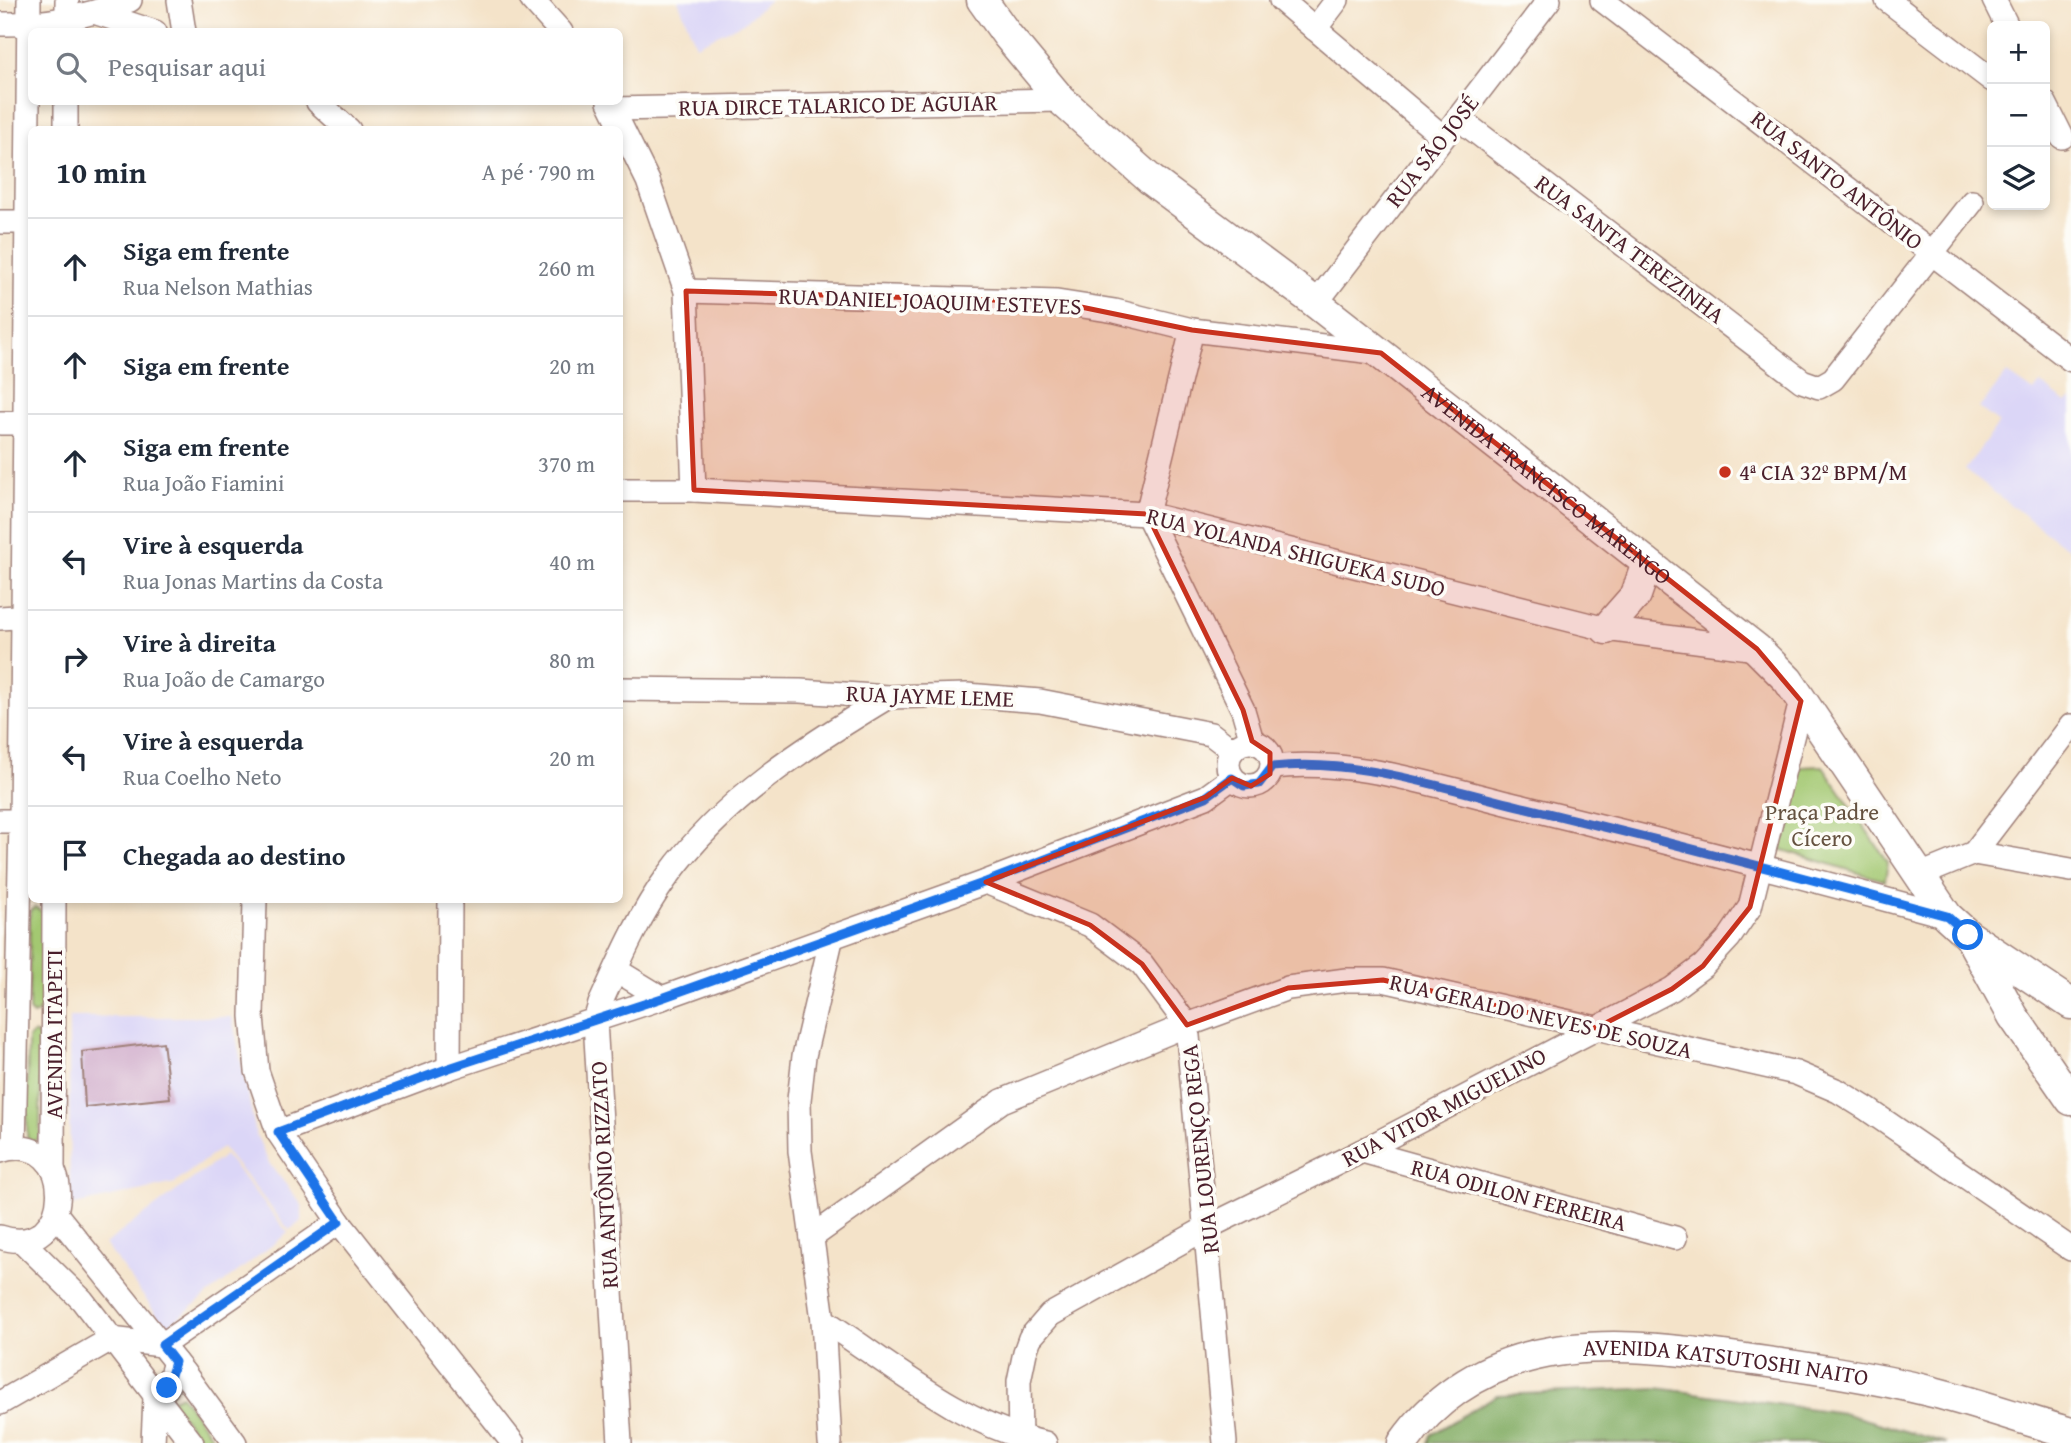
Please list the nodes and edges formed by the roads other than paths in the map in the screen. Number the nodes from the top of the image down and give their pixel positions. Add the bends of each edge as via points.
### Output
1 (29, 0) edge
2 (130, 0) edge
3 (179, 0) edge
4 (532, 0) edge
5 (982, 0) edge
6 (1281, 0) edge
7 (1337, 0) edge
8 (1549, 0) edge
9 (1602, 0) edge
10 (1887, 0) edge
11 (1994, 0) edge
12 (97, 13) junction
13 (67, 17) edge
14 (2004, 21) edge
15 (0, 24) edge
16 (28, 25) junction
17 (28, 28) edge
18 (143, 28) edge
19 (183, 28) edge
20 (557, 28) edge
21 (1315, 29) junction
22 (1987, 76) edge
23 (1061, 100) junction
24 (28, 105) edge
25 (66, 105) edge
26 (321, 105) edge
27 (612, 105) edge
28 (623, 105) edge
29 (2050, 114) edge
30 (1458, 118) junction
31 (29, 126) edge
32 (66, 126) edge
33 (345, 126) edge
34 (622, 126) edge
35 (623, 128) edge
36 (2059, 134) edge
37 (1443, 137) junction
38 (1972, 202) dead end
39 (0, 222) edge
40 (28, 222) edge
41 (1932, 253) junction
42 (685, 291) junction
43 (1316, 303) junction
44 (1192, 330) junction
45 (1381, 354) junction
46 (2071, 360) edge
47 (0, 423) edge
48 (28, 423) edge
49 (623, 490) edge
50 (694, 490) junction
51 (1147, 514) junction
52 (1647, 563) junction
53 (18, 617) edge
54 (1606, 629) junction
55 (1757, 649) junction
56 (623, 689) edge
57 (888, 697) junction
58 (1801, 701) junction
59 (2071, 726) edge
60 (1242, 745) junction
61 (1272, 767) junction
62 (1232, 778) junction
63 (17, 821) edge
64 (1973, 853) junction
65 (1762, 865) junction
66 (2071, 870) edge
67 (1920, 875) junction
68 (986, 882) junction
69 (54, 903) edge
70 (255, 903) edge
71 (450, 903) edge
72 (1958, 926) junction
73 (832, 936) junction
74 (616, 970) junction
75 (662, 998) junction
76 (2071, 1003) edge
77 (595, 1021) junction
78 (1187, 1025) junction
79 (1596, 1028) junction
80 (449, 1068) junction
81 (2071, 1100) edge
82 (278, 1132) junction
83 (6, 1146) edge
84 (1362, 1151) junction
85 (53, 1169) junction
86 (56, 1214) junction
87 (339, 1222) junction
88 (1208, 1227) junction
89 (812, 1237) junction
90 (1675, 1238) dead end
91 (11, 1239) edge
92 (2071, 1249) edge
93 (823, 1320) junction
94 (111, 1339) junction
95 (169, 1353) junction
96 (155, 1397) junction
97 (0, 1404) edge
98 (2071, 1433) edge
99 (1020, 1440) edge
100 (152, 1443) edge
101 (192, 1443) edge
102 (234, 1443) edge
103 (513, 1443) edge
104 (620, 1443) edge
105 (830, 1443) edge
106 (1045, 1443) edge
107 (1225, 1443) edge
108 (1403, 1443) edge

1 - 16 street, AVENIDA ITAPETI
2 - 12 street
3 - 19 street
4 - 20 street
5 - 23 main road, AVENIDA FRANCISCO MARENGO
6 - 21 street
7 - 21 street
8 - 30 street, RUA SÃO JOSÉ
9 - 41 street, RUA SANTO ANTÔNIO
10 - 22 street
11 - 14 street
12 - 13 street
12 - 18 street
13 - 16 street
15 - 16 street
16 - 17 street, AVENIDA ITAPETI
21 - 37 street
23 - 28 street, RUA DIRCE TALARICO DE AGUIAR
23 - 43 main road, AVENIDA FRANCISCO MARENGO via 1150,179
24 - 31 street, AVENIDA ITAPETI
25 - 32 street
26 - 33 street
27 - 34 street
29 - 36 street
30 - 37 street, RUA SÃO JOSÉ
30 - 41 street, RUA SANTA TEREZINHA via 1802,381 1819,387 1833,379
35 - 42 street via 648,181
37 - 43 street, RUA SÃO JOSÉ
38 - 41 street
39 - 40 street
41 - 46 street, RUA SANTO ANTÔNIO
42 - 44 street, RUA DANIEL JOAQUIM ESTEVES via 1057,302
42 - 50 street
43 - 45 main road, AVENIDA FRANCISCO MARENGO
44 - 45 street, RUA DANIEL JOAQUIM ESTEVES
44 - 51 street
45 - 52 main road, AVENIDA FRANCISCO MARENGO
47 - 48 street
48 - 53 street, AVENIDA ITAPETI
49 - 50 street, RUA YOLANDA SHIGUEKA SUDO
50 - 51 street, RUA YOLANDA SHIGUEKA SUDO
51 - 54 street, RUA YOLANDA SHIGUEKA SUDO
51 - 60 street via 1243,710
52 - 54 main road via 1636,595
52 - 55 main road, AVENIDA FRANCISCO MARENGO
53 - 63 street, AVENIDA ITAPETI
54 - 55 street, RUA YOLANDA SHIGUEKA SUDO
55 - 58 main road, AVENIDA FRANCISCO MARENGO via 1788,680
56 - 57 street, RUA JAYME LEME
57 - 60 street, RUA JAYME LEME via 967,695 1040,701 1211,734
57 - 74 street, RUA ANTÔNIO RIZZATO via 755,783 698,837 665,879
58 - 65 street, RUA VITOR MIGUELINO
58 - 67 main road, AVENIDA FRANCISCO MARENGO
59 - 64 street
60 - 61 street via 1265,747
60 - 62 street via 1227,764
61 - 62 street via 1259,784 1244,786
61 - 65 street via 1303,764 1378,772
62 - 68 street via 1206,797
63 - 83 street, AVENIDA ITAPETI
64 - 66 street
64 - 67 street
65 - 72 street
65 - 79 street, RUA VITOR MIGUELINO via 1749,907 1703,966 1672,989
67 - 72 main road, AVENIDA FRANCISCO MARENGO
68 - 73 street
68 - 78 street, RUA LOURENÇO REGA via 1090,925 1142,964
69 - 85 street, AVENIDA ITAPETI
70 - 82 street via 252,1016 257,1071
71 - 80 street
72 - 76 main road, AVENIDA FRANCISCO MARENGO
72 - 81 main road
73 - 75 street
73 - 89 street via 804,1056 799,1100 800,1151
74 - 75 street
74 - 77 street, RUA ANTÔNIO RIZZATO
75 - 77 street
77 - 80 street
77 - 104 street, RUA ANTÔNIO RIZZATO
78 - 79 street, RUA GERALDO NEVES DE SOUZA via 1288,988 1383,980
78 - 88 street, RUA LOURENÇO REGA
78 - 89 street, RUA GERALDO NEVES DE SOUZA via 1002,1101
79 - 84 street, RUA VITOR MIGUELINO
79 - 92 street, RUA GERALDO NEVES DE SOUZA via 1796,1073 1838,1091
80 - 82 street
82 - 87 street
83 - 85 street via 29,1150
84 - 88 street, RUA VITOR MIGUELINO
84 - 90 street, RUA ODILON FERREIRA
85 - 86 street, AVENIDA ITAPETI via 59,1183
86 - 91 street via 39,1233
86 - 95 street
87 - 95 street
87 - 103 street
88 - 99 street, RUA VITOR MIGUELINO via 1050,1315 1030,1338 1025,1352 1019,1381
88 - 107 street, RUA LOURENÇO REGA
89 - 93 street
91 - 94 street via 82,1300
93 - 99 street via 956,1407
93 - 105 street
94 - 95 street
94 - 96 street
94 - 97 street
95 - 96 street via 167,1388
95 - 102 street
96 - 100 street
96 - 101 street
98 - 108 main road, AVENIDA KATSUTOSHI NAITO via 1932,1392 1822,1370 1678,1349 1584,1349 1528,1357 1480,1374 1434,1407
99 - 106 street

